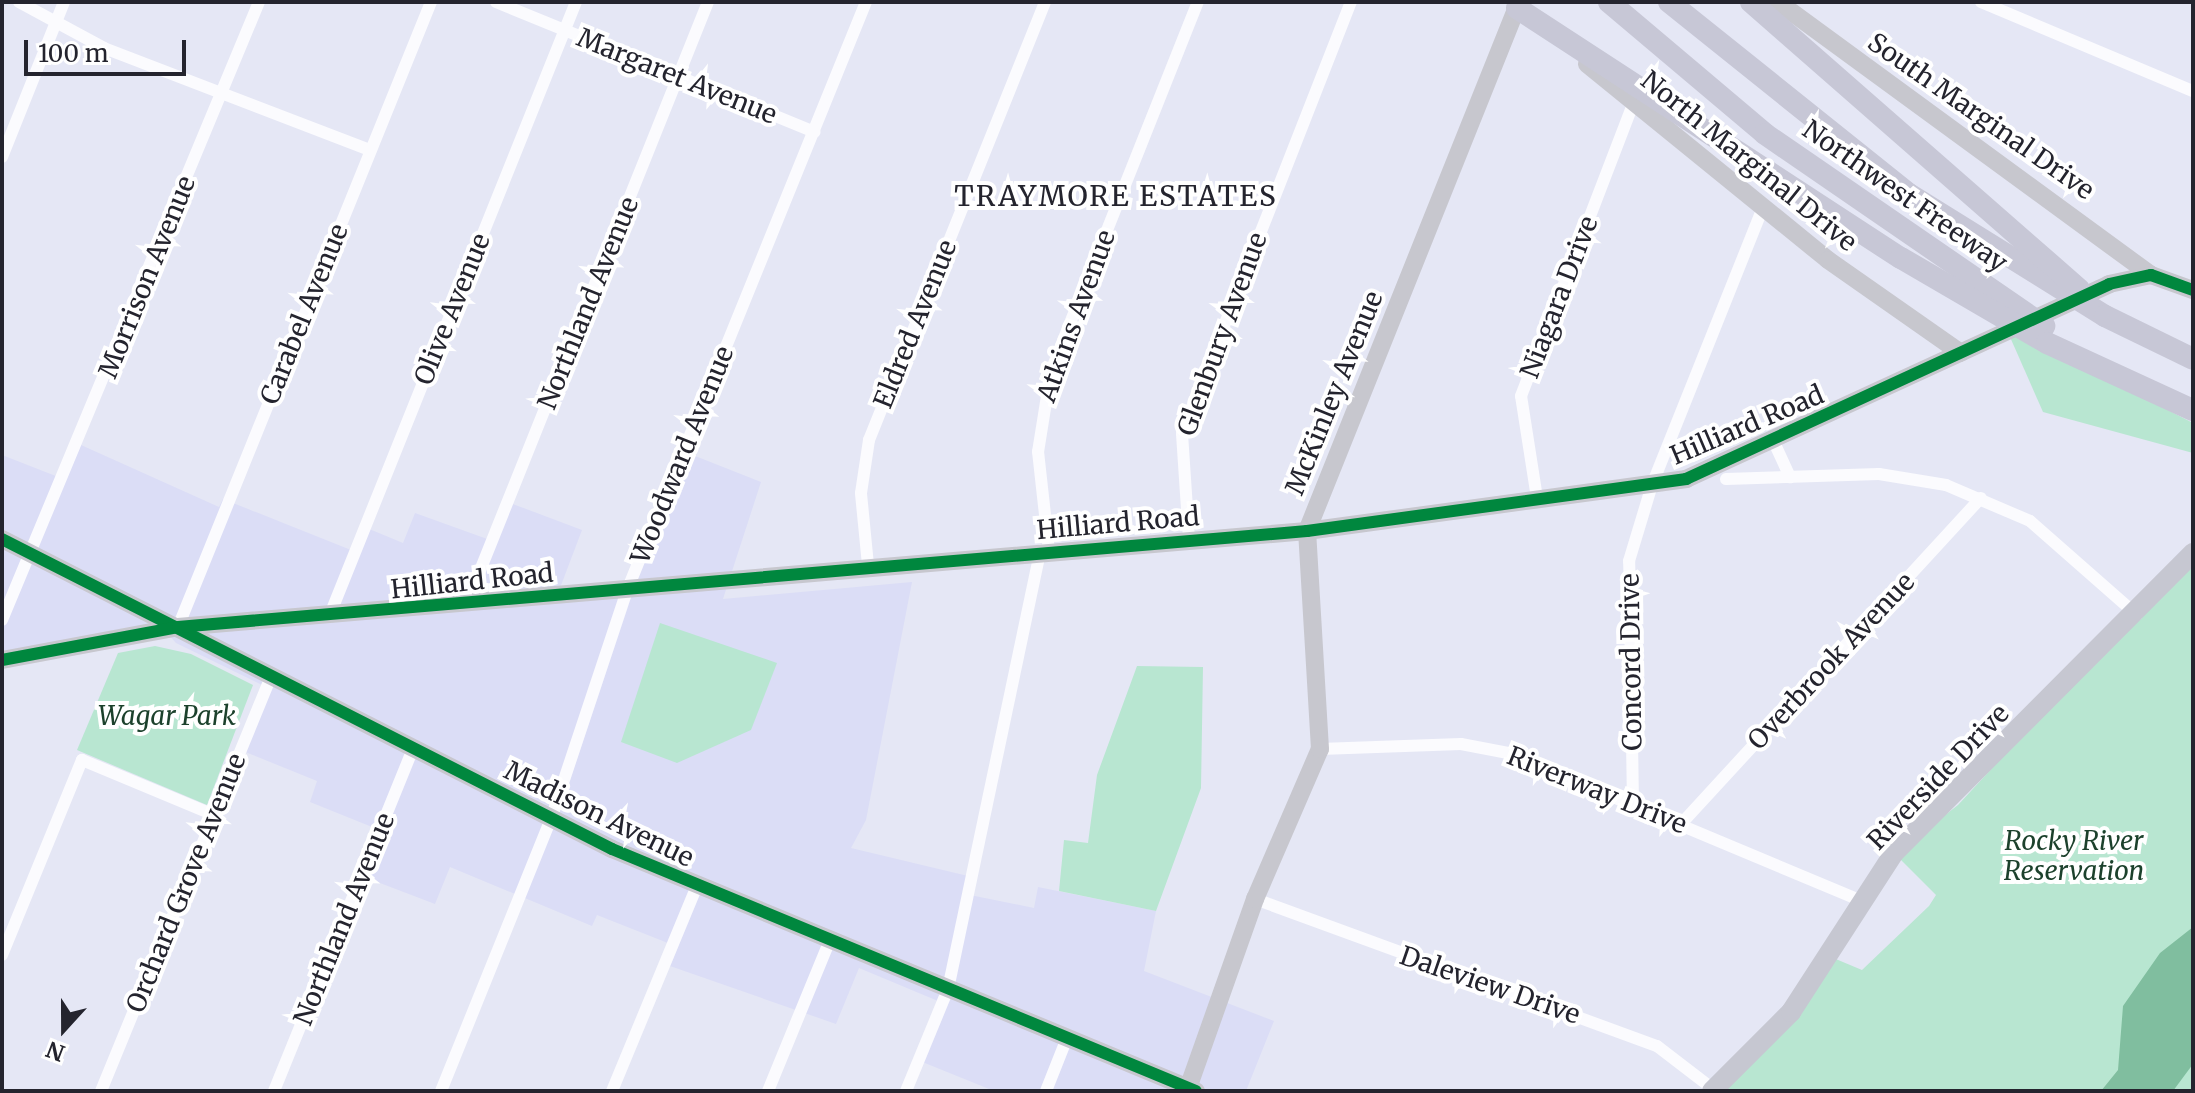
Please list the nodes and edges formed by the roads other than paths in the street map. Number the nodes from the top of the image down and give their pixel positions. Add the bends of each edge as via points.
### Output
1 (19, 2) edge
2 (64, 2) edge
3 (259, 2) edge
4 (431, 2) edge
5 (496, 2) edge
6 (576, 2) edge
7 (708, 2) edge
8 (866, 2) edge
9 (1045, 2) edge
10 (1198, 2) edge
11 (1351, 2) edge
12 (1609, 2) edge
13 (1669, 2) edge
14 (1751, 2) edge
15 (1778, 2) edge
16 (1981, 2) edge
17 (1515, 4) edge
18 (56, 24) junction
19 (565, 29) junction
20 (679, 76) junction
21 (2193, 91) edge
22 (222, 93) junction
23 (1634, 102) junction
24 (814, 132) junction
25 (370, 150) junction
26 (2, 157) edge
27 (1763, 208) junction
28 (2151, 275) junction
29 (2193, 290) edge
30 (2105, 316) junction
31 (1961, 353) junction
32 (2193, 359) edge
33 (2193, 400) edge
34 (2193, 410) edge
35 (1773, 440) junction
36 (1790, 477) junction
37 (1726, 479) dead end
38 (1652, 485) junction
39 (1537, 498) junction
40 (1981, 498) junction
41 (1307, 531) junction
42 (2, 539) edge
43 (1189, 539) junction
44 (1045, 551) junction
45 (36, 552) junction
46 (2193, 553) edge
47 (868, 565) junction
48 (628, 588) junction
49 (467, 603) junction
50 (2137, 615) junction
51 (329, 617) junction
52 (2, 620) edge
53 (178, 627) junction
54 (2, 660) edge
55 (272, 674) junction
56 (414, 746) junction
57 (1320, 749) junction
58 (1633, 804) junction
59 (214, 815) junction
60 (551, 819) junction
61 (1681, 824) junction
62 (697, 886) junction
63 (1255, 899) junction
64 (1860, 900) junction
65 (830, 940) junction
66 (2, 955) edge
67 (948, 989) junction
68 (1067, 1038) junction
69 (1190, 1090) edge
70 (1713, 1090) edge
71 (101, 1091) edge
72 (274, 1091) edge
73 (441, 1091) edge
74 (612, 1091) edge
75 (768, 1091) edge
76 (906, 1091) edge
77 (1046, 1091) edge

1 - 18 street
2 - 18 street
3 - 22 street, Morrison Avenue
4 - 25 street, Carabel Avenue
5 - 19 street, Margaret Avenue
6 - 19 street, Olive Avenue
7 - 20 street, Northland Avenue
8 - 24 street, Woodward Avenue
9 - 47 street, Eldred Avenue via 869,440 861,493
10 - 44 street, Atkins Avenue via 1051,371 1038,452
11 - 43 street, Glenbury Avenue via 1182,433
12 - 33 highway, Northwest Freeway via 1765,134 2053,332
13 - 30 highway, Northwest Freeway via 1909,194
14 - 30 highway
15 - 28 main road, South Marginal Drive
16 - 21 street
17 - 23 main road, North Marginal Drive
17 - 34 highway via 1901,258 2047,343
17 - 41 main road, McKinley Avenue
18 - 22 street
18 - 26 street
19 - 20 street, Margaret Avenue
19 - 51 street, Olive Avenue
20 - 24 street, Margaret Avenue
20 - 49 street, Northland Avenue
22 - 25 street
22 - 45 street, Morrison Avenue
23 - 27 main road, North Marginal Drive
23 - 39 street, Niagara Drive via 1521,396
24 - 48 street, Woodward Avenue
25 - 53 street, Carabel Avenue
27 - 31 main road, North Marginal Drive
27 - 38 street, Concord Drive
28 - 29 main road, Hilliard Road
28 - 31 main road, Hilliard Road via 2127,278
30 - 32 highway, Northwest Freeway
31 - 35 main road, Hilliard Road
35 - 36 street
35 - 38 main road, Hilliard Road via 1686,479
36 - 37 street
36 - 40 street via 1923,477
38 - 39 main road, Hilliard Road
38 - 58 street, Concord Drive via 1627,584
39 - 41 main road, Hilliard Road
40 - 50 street via 2058,541
40 - 61 street, Overbrook Avenue
41 - 43 main road, Hilliard Road
41 - 57 main road, McKinley Avenue
42 - 45 main road, Madison Avenue
43 - 44 main road, Hilliard Road
44 - 47 main road, Hilliard Road
44 - 67 street, Atkins Avenue
45 - 52 street, Morrison Avenue
45 - 53 main road, Madison Avenue
46 - 50 main road, Riverside Drive
47 - 48 main road, Hilliard Road
48 - 49 main road, Hilliard Road
48 - 60 street, Woodward Avenue
49 - 51 main road, Hilliard Road
50 - 64 main road, Riverside Drive via 1894,853
51 - 53 main road, Hilliard Road
53 - 54 main road, Hilliard Road
53 - 55 main road, Madison Avenue
55 - 56 main road, Madison Avenue
55 - 59 street, Orchard Grove Avenue
56 - 60 main road, Madison Avenue
56 - 72 street, Northland Avenue
57 - 58 street, Riverway Drive via 1482,746
57 - 63 main road, McKinley Avenue
58 - 61 street, Riverway Drive
59 - 66 street via 82,760
59 - 71 street, Orchard Grove Avenue
60 - 62 main road, Madison Avenue
60 - 73 street, Woodward Avenue
61 - 64 street, Riverway Drive
62 - 65 main road, Madison Avenue
62 - 74 street
63 - 69 main road, McKinley Avenue
63 - 70 street, Daleview Drive via 1657,1046
64 - 70 main road, Riverside Drive via 1791,1012
65 - 67 main road, Madison Avenue
65 - 75 street
67 - 68 main road, Madison Avenue
67 - 76 street, Atkins Avenue
68 - 69 main road, Madison Avenue
68 - 77 street

